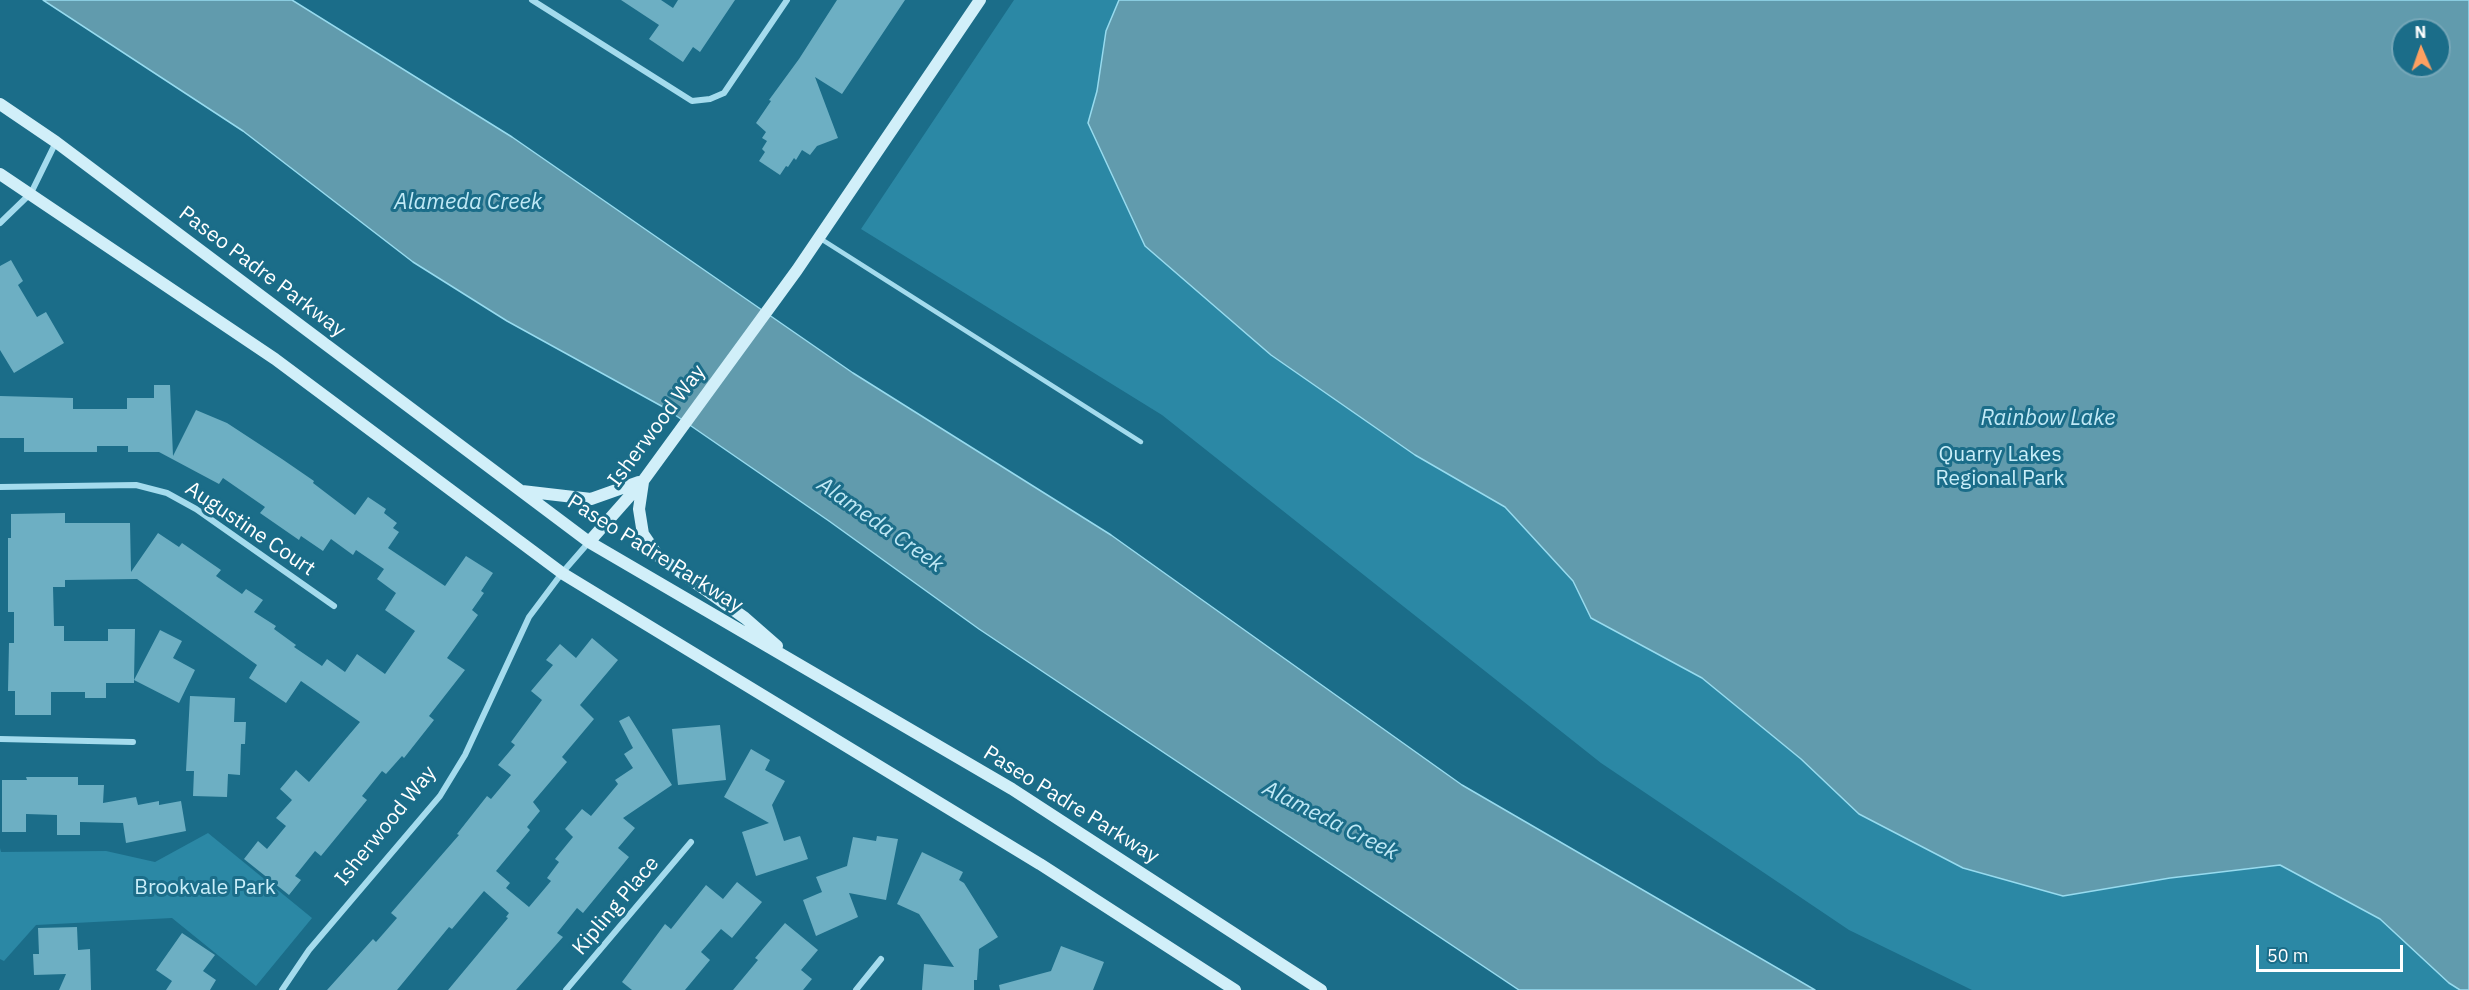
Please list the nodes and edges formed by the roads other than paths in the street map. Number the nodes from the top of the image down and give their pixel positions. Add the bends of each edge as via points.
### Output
1 (532, 0) edge
2 (787, 0) edge
3 (980, 0) edge
4 (0, 104) edge
5 (56, 142) junction
6 (0, 174) edge
7 (31, 193) junction
8 (0, 224) edge
9 (819, 238) junction
10 (1141, 442) dead end
11 (645, 479) junction
12 (0, 487) edge
13 (520, 491) junction
14 (589, 542) junction
15 (562, 573) junction
16 (334, 606) dead end
17 (798, 664) junction
18 (0, 739) edge
19 (133, 742) dead end
20 (691, 842) dead end
21 (881, 959) dead end
22 (282, 990) edge
23 (566, 990) edge
24 (856, 990) edge
25 (1235, 990) edge
26 (1321, 990) edge

1 - 2 street via 692,101 724,93
3 - 9 main road, Isherwood Way
4 - 5 main road, Paseo Padre Parkway
5 - 7 street
5 - 13 main road, Paseo Padre Parkway
6 - 7 main road
7 - 8 street
7 - 15 main road via 276,359
9 - 10 lane
9 - 11 main road, Isherwood Way
11 - 13 main road via 591,499
11 - 14 main road, Isherwood Way
11 - 17 main road via 639,509 643,534 658,556 745,618
12 - 16 street, Augustine Court via 136,485 167,493 196,509
13 - 14 main road, Paseo Padre Parkway
14 - 15 street, Isherwood Way
14 - 17 main road, Paseo Padre Parkway
15 - 22 street, Isherwood Way via 529,617 465,755 440,795 309,950
15 - 25 main road via 1040,864
17 - 26 main road, Paseo Padre Parkway via 1012,789
18 - 19 street
20 - 23 street, Kipling Place
21 - 24 street

